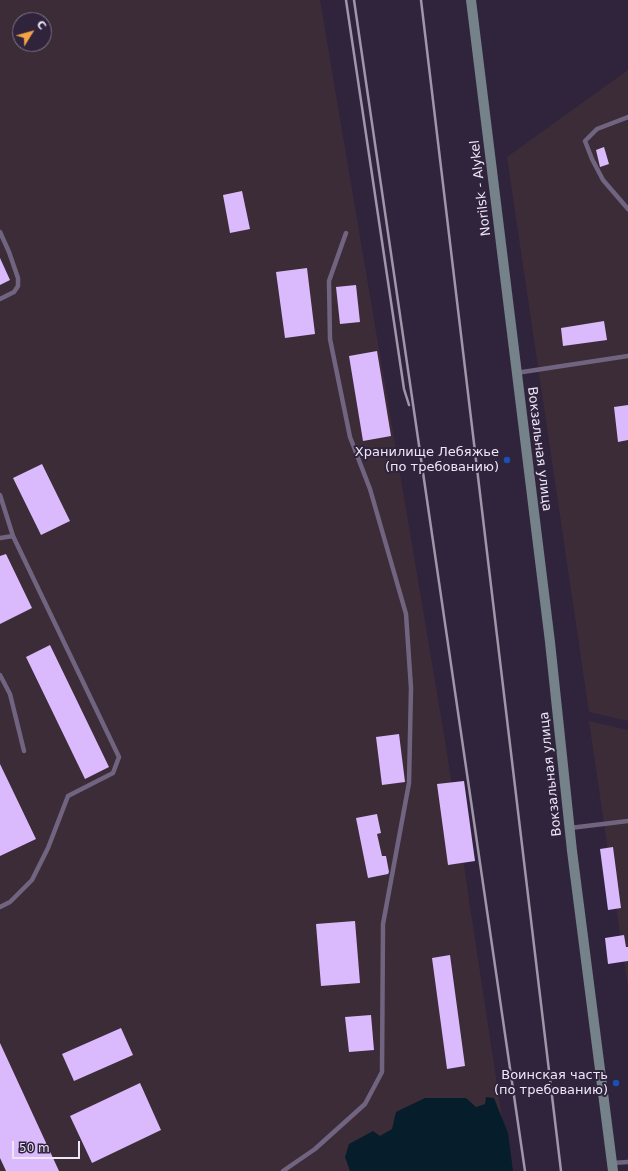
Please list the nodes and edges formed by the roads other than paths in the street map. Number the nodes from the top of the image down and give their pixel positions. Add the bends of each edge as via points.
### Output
1 (471, 0) edge
2 (628, 117) edge
3 (628, 209) edge
4 (0, 232) edge
5 (346, 233) dead end
6 (0, 299) edge
7 (628, 356) edge
8 (516, 373) junction
9 (0, 495) edge
10 (13, 536) junction
11 (0, 538) edge
12 (0, 675) edge
13 (24, 750) dead end
14 (628, 821) edge
15 (570, 828) junction
16 (0, 907) edge
17 (628, 1162) edge
18 (613, 1167) edge
19 (283, 1171) edge

1 - 8 main road, Norilsk - Alykel
2 - 3 lane via 597,129 586,141 603,180
4 - 6 lane via 18,278 18,286 14,292
5 - 19 lane via 330,281 330,339 350,437 370,489 406,614 411,688 409,783 383,924 382,1072 366,1104 315,1149
7 - 8 lane
8 - 15 main road, Вокзальная улица
9 - 10 lane
10 - 11 lane
10 - 16 lane via 119,757 113,773 68,796 48,848 32,880 10,902
12 - 13 lane via 10,694
14 - 15 lane
15 - 18 main road, Вокзальная улица
17 - 18 lane

